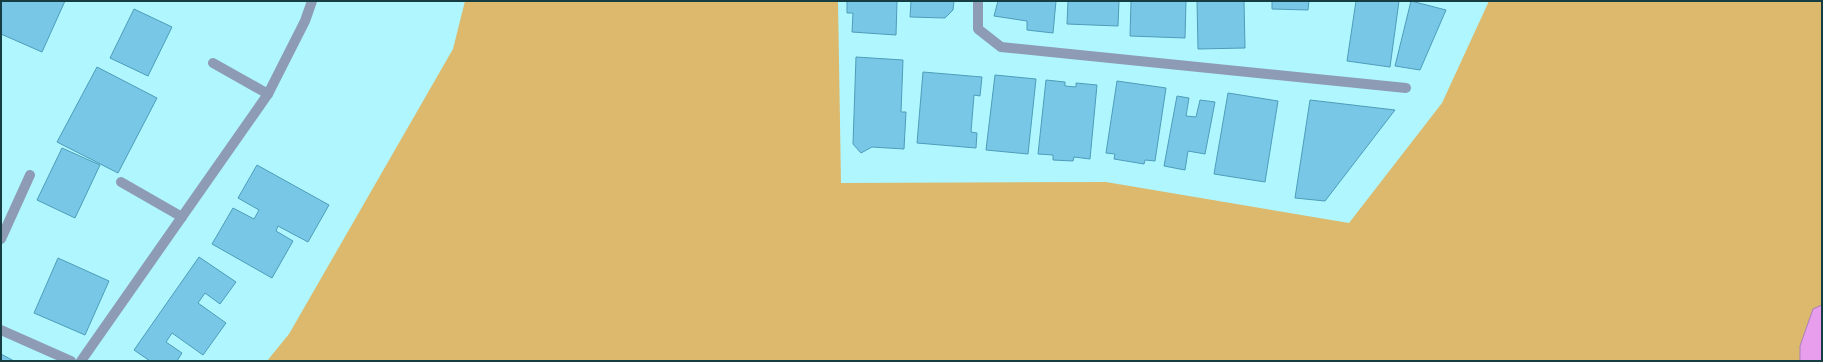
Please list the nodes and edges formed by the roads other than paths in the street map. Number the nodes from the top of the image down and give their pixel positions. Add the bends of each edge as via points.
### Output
1 (312, 1) edge
2 (978, 1) edge
3 (213, 63) dead end
4 (1406, 88) dead end
5 (268, 94) junction
6 (30, 175) dead end
7 (121, 182) dead end
8 (182, 217) junction
9 (1, 239) edge
10 (1, 330) edge
11 (71, 361) edge
12 (81, 361) edge

1 - 5 street via 305,21
2 - 4 street via 978,29 1001,47
3 - 5 street
5 - 8 street
6 - 9 street
7 - 8 street
8 - 12 street
10 - 11 street

